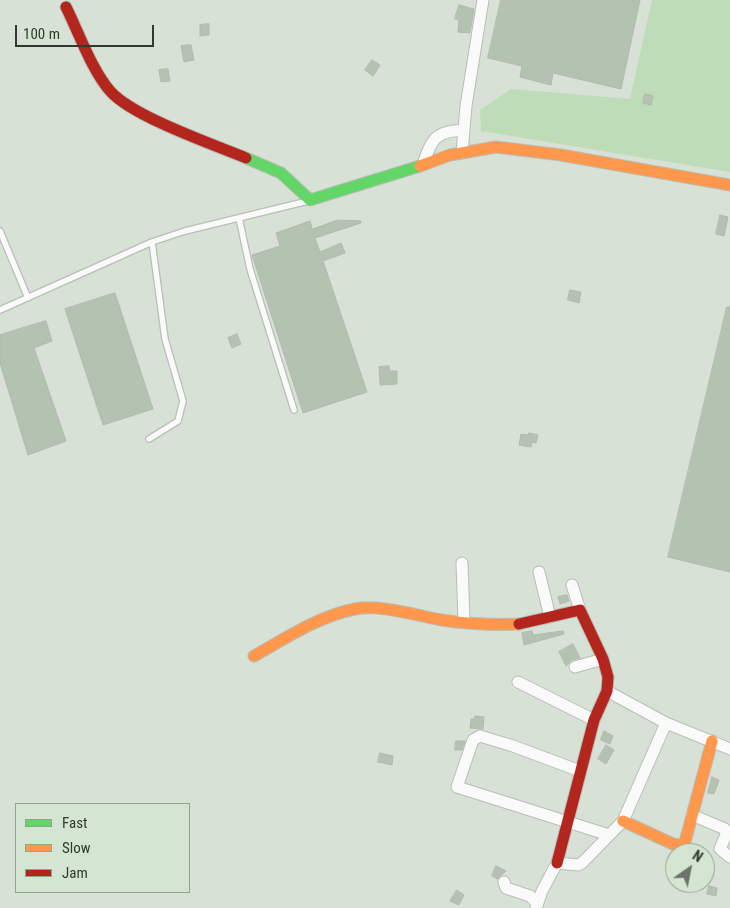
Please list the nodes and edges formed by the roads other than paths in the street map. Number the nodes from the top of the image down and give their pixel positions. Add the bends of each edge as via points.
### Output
1 (483, 0) edge
2 (66, 7) dead end
3 (464, 130) junction
4 (462, 153) junction
5 (423, 164) junction
6 (730, 185) edge
7 (310, 200) junction
8 (239, 218) junction
9 (0, 231) edge
10 (152, 242) junction
11 (28, 298) junction
12 (0, 310) edge
13 (294, 410) dead end
14 (149, 439) dead end
15 (462, 563) dead end
16 (539, 572) dead end
17 (572, 585) dead end
18 (580, 610) junction
19 (550, 617) junction
20 (464, 621) junction
21 (254, 656) dead end
22 (603, 659) junction
23 (575, 667) dead end
24 (518, 682) dead end
25 (607, 691) junction
26 (594, 720) junction
27 (666, 723) junction
28 (712, 741) junction
29 (730, 749) edge
30 (580, 771) junction
31 (692, 815) junction
32 (623, 821) junction
33 (570, 822) junction
34 (608, 835) junction
35 (730, 856) edge
36 (558, 863) junction
37 (504, 882) dead end
38 (536, 906) edge

1 - 3 street
2 - 7 street via 102,79 120,100 157,120 281,173
3 - 4 street
3 - 5 street via 440,134 429,147
4 - 5 street
4 - 6 street via 496,147 516,149
5 - 7 street
7 - 8 lane
8 - 10 lane
8 - 13 lane via 250,269
9 - 11 lane
10 - 11 lane
10 - 14 lane via 165,339 183,401 178,422
11 - 12 lane
15 - 20 street
16 - 19 street
17 - 18 street
18 - 19 street
18 - 22 street
19 - 20 street via 522,624
20 - 21 street via 442,620 411,612 356,608 312,624
22 - 23 street
22 - 25 street via 608,677
24 - 26 street
25 - 26 street
25 - 27 street
26 - 30 street
27 - 28 street
27 - 32 street
28 - 29 street
28 - 31 street
30 - 33 street
30 - 33 street via 480,736 473,740 457,787
31 - 32 street via 686,840 680,845
31 - 35 street via 725,830 726,837 720,849
32 - 34 street
33 - 34 street
33 - 36 street
34 - 36 street via 582,863
36 - 38 street
37 - 38 street via 506,888 530,896

